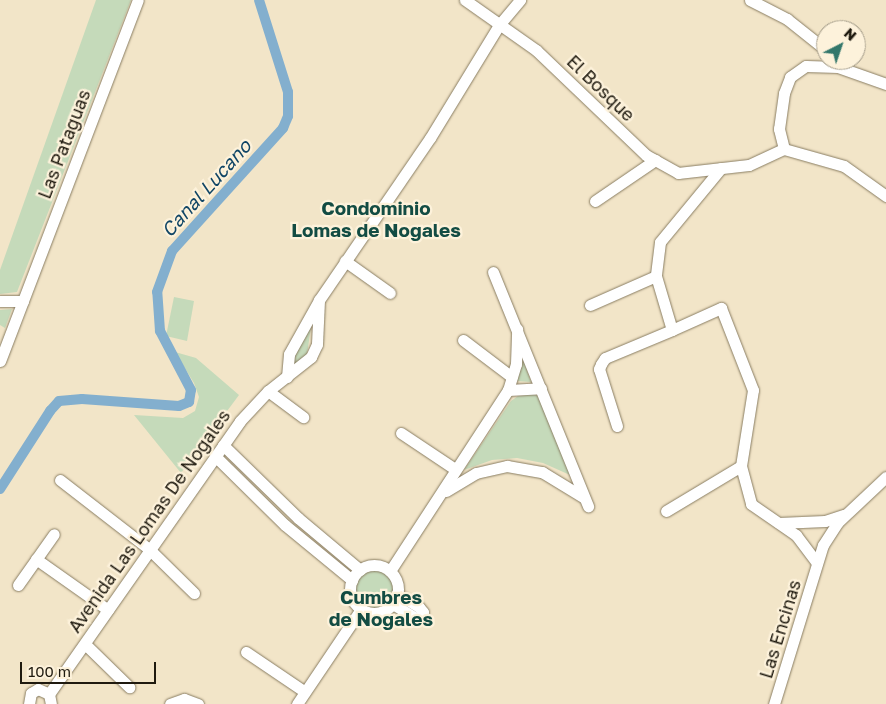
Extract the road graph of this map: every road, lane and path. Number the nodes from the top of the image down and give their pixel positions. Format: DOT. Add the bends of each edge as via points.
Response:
graph roads {
  1 [pos="138,0"];
  2 [pos="465,0"];
  3 [pos="520,0"];
  4 [pos="750,0"];
  5 [pos="499,25"];
  6 [pos="816,42"];
  7 [pos="816,65"];
  8 [pos="853,70"];
  9 [pos="886,84"];
  10 [pos="784,149"];
  11 [pos="655,160"];
  12 [pos="721,168"];
  13 [pos="886,196"];
  14 [pos="596,201"];
  15 [pos="345,261"];
  16 [pos="493,272"];
  17 [pos="656,276"];
  18 [pos="390,293"];
  19 [pos="318,300"];
  20 [pos="0,301"];
  21 [pos="23,301"];
  22 [pos="590,305"];
  23 [pos="517,329"];
  24 [pos="672,330"];
  25 [pos="463,340"];
  26 [pos="0,361"];
  27 [pos="287,377"];
  28 [pos="512,377"];
  29 [pos="541,388"];
  30 [pos="508,390"];
  31 [pos="268,391"];
  32 [pos="303,417"];
  33 [pos="617,426"];
  34 [pos="401,433"];
  35 [pos="222,445"];
  36 [pos="215,456"];
  37 [pos="741,466"];
  38 [pos="455,469"];
  39 [pos="886,476"];
  40 [pos="60,480"];
  41 [pos="270,491"];
  42 [pos="438,500"];
  43 [pos="261,501"];
  44 [pos="666,512"];
  45 [pos="846,514"];
  46 [pos="779,523"];
  47 [pos="312,530"];
  48 [pos="54,534"];
  49 [pos="303,540"];
  50 [pos="149,549"];
  51 [pos="36,559"];
  52 [pos="817,563"];
  53 [pos="360,570"];
  54 [pos="390,571"];
  55 [pos="352,580"];
  56 [pos="18,586"];
  57 [pos="194,593"];
  58 [pos="361,609"];
  59 [pos="108,610"];
  60 [pos="85,644"];
  61 [pos="246,652"];
  62 [pos="129,687"];
  63 [pos="305,692"];
  64 [pos="50,699"];
  65 [pos="29,704"];
  66 [pos="170,704"];
  67 [pos="198,704"];
  68 [pos="297,704"];
  69 [pos="774,704"];
  1 -- 21 [label="street, Las Pataguas"];
  2 -- 5 [label="street, El Bosque"];
  3 -- 5 [label="street"];
  4 -- 6 [label="street" via="787,19"];
  5 -- 11 [label="street, El Bosque" via="536,50"];
  5 -- 15 [label="street" via="430,138"];
  7 -- 10 [label="street" via="806,66 790,78 779,128"];
  8 -- 9 [label="street"];
  10 -- 12 [label="street, El Bosque" via="749,165"];
  10 -- 13 [label="street" via="844,166"];
  11 -- 12 [label="street, El Bosque" via="678,173"];
  11 -- 14 [label="street"];
  12 -- 17 [label="street" via="660,242"];
  15 -- 18 [label="street"];
  15 -- 19 [label="street"];
  16 -- 23 [label="street"];
  17 -- 22 [label="street"];
  17 -- 24 [label="street"];
  19 -- 27 [label="street" via="289,354"];
  19 -- 27 [label="street, Avenida Las Lomas De Nogales" via="317,344 311,357"];
  20 -- 21 [label="street"];
  21 -- 26 [label="street, Las Pataguas"];
  23 -- 28 [label="street"];
  23 -- 29 [label="street"];
  24 -- 33 [label="street" via="605,358 601,364 599,369"];
  24 -- 37 [label="street, Las Encinas" via="721,308 753,390"];
  25 -- 28 [label="street"];
  27 -- 31 [label="street, Avenida Las Lomas De Nogales"];
  28 -- 30 [label="street"];
  29 -- 30 [label="street"];
  29 -- 42 [label="street" via="586,502 542,472 507,466 470,476"];
  30 -- 38 [label="street"];
  31 -- 32 [label="street"];
  31 -- 35 [label="street, Avenida Las Lomas De Nogales" via="245,414"];
  34 -- 38 [label="street"];
  35 -- 36 [label="street, Avenida Las Lomas De Nogales"];
  35 -- 41 [label="street"];
  36 -- 43 [label="street"];
  36 -- 50 [label="street, Avenida Las Lomas De Nogales"];
  37 -- 44 [label="street"];
  37 -- 46 [label="street, Las Encinas" via="751,504"];
  38 -- 42 [label="street"];
  39 -- 45 [label="street, Las Encinas"];
  40 -- 50 [label="street"];
  41 -- 43 [label="street"];
  41 -- 47 [label="street"];
  42 -- 54 [label="street"];
  43 -- 49 [label="street"];
  45 -- 46 [label="street, Las Encinas" via="825,521"];
  45 -- 52 [label="street, Las Encinas" via="823,545"];
  46 -- 52 [label="street, Las Encinas" via="796,535"];
  47 -- 49 [label="street"];
  47 -- 53 [label="street"];
  48 -- 51 [label="street"];
  49 -- 55 [label="street"];
  50 -- 57 [label="street"];
  50 -- 59 [label="street, Avenida Las Lomas De Nogales"];
  51 -- 56 [label="street"];
  51 -- 59 [label="street"];
  52 -- 69 [label="street, Las Encinas"];
  53 -- 54 [label="street" via="373,565"];
  53 -- 55 [label="street"];
  54 -- 58 [label="street" via="397,582 395,599 378,612"];
  55 -- 58 [label="street" via="351,594"];
  58 -- 63 [label="street"];
  59 -- 60 [label="street, Avenida Las Lomas De Nogales"];
  60 -- 62 [label="street"];
  60 -- 64 [label="street, Avenida Las Lomas De Nogales"];
  61 -- 63 [label="street"];
  63 -- 68 [label="street"];
  64 -- 65 [label="street" via="42,690 34,691 29,697"];
  66 -- 67 [label="street" via="184,699"];
}
